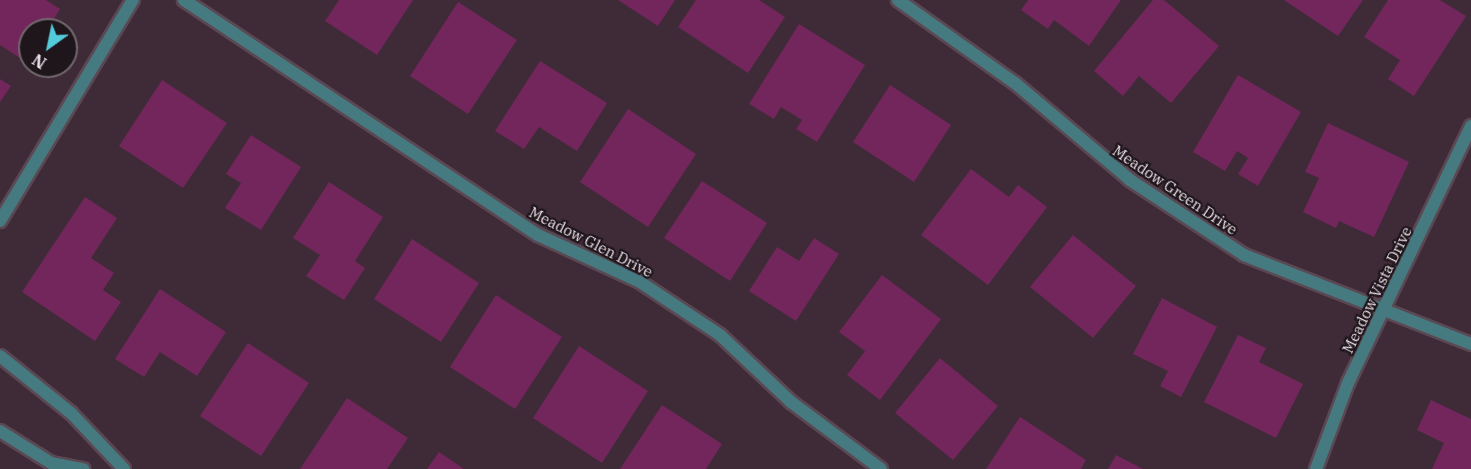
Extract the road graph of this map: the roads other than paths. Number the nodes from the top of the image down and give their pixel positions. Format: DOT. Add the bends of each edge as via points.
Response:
graph roads {
  1 [pos="133,0"];
  2 [pos="184,0"];
  3 [pos="898,0"];
  4 [pos="1471,126"];
  5 [pos="0,221"];
  6 [pos="1385,311"];
  7 [pos="1471,344"];
  8 [pos="0,356"];
  9 [pos="0,431"];
  10 [pos="83,469"];
  11 [pos="124,469"];
  12 [pos="881,469"];
  13 [pos="1316,469"];
  1 -- 5 [label="street"];
  2 -- 12 [label="street, Meadow Glen Drive" via="538,235 640,282 700,322 791,402"];
  3 -- 6 [label="street, Meadow Green Drive" via="1015,83 1130,180 1244,255"];
  4 -- 6 [label="street, Meadow Vista Drive"];
  6 -- 7 [label="street, Meadow Green Drive"];
  6 -- 13 [label="street, Meadow Vista Drive" via="1348,383"];
  8 -- 11 [label="street" via="71,412"];
  9 -- 10 [label="street" via="51,463"];
}
